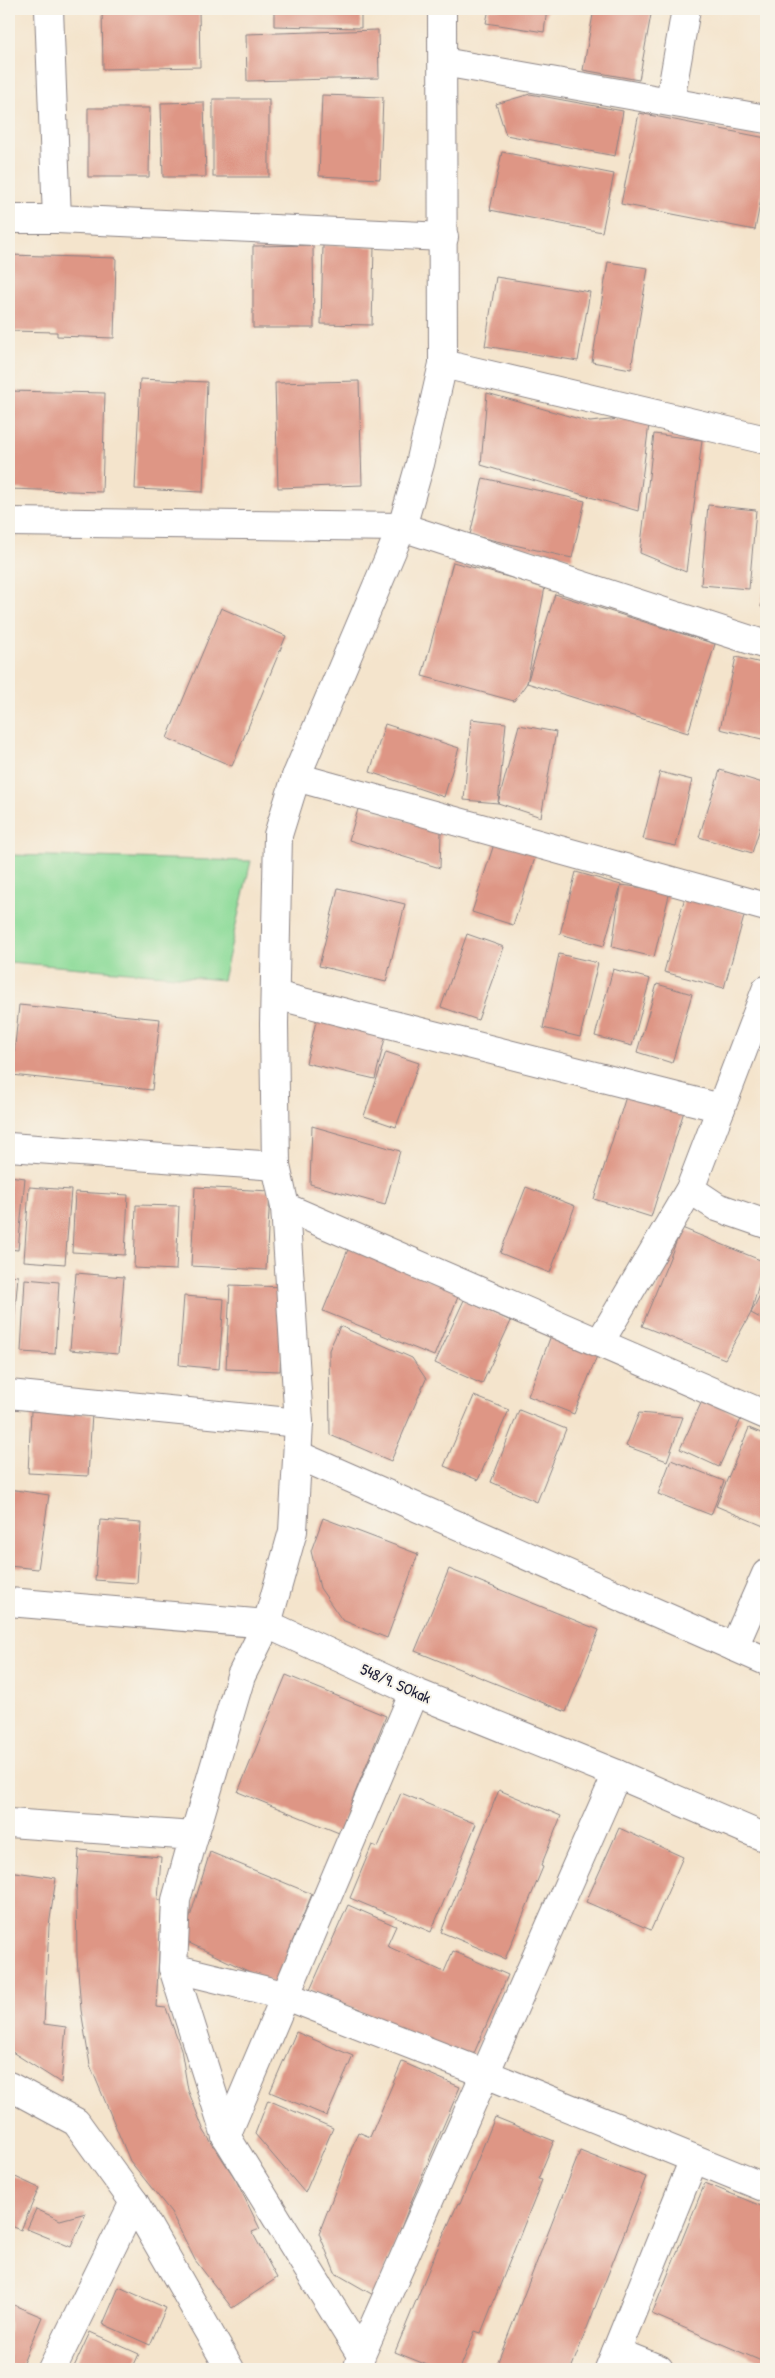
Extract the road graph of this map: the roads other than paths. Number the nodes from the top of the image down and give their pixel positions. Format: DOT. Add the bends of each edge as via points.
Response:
graph roads {
  1 [pos="49,9"];
  2 [pos="442,9"];
  3 [pos="686,9"];
  4 [pos="442,62"];
  5 [pos="670,101"];
  6 [pos="766,119"];
  7 [pos="9,218"];
  8 [pos="57,219"];
  9 [pos="444,237"];
  10 [pos="443,364"];
  11 [pos="766,440"];
  12 [pos="9,522"];
  13 [pos="402,527"];
  14 [pos="766,645"];
  15 [pos="296,777"];
  16 [pos="766,907"];
  17 [pos="766,990"];
  18 [pos="275,994"];
  19 [pos="721,1108"];
  20 [pos="9,1147"];
  21 [pos="276,1166"];
  22 [pos="690,1189"];
  23 [pos="285,1206"];
  24 [pos="766,1224"];
  25 [pos="600,1342"];
  26 [pos="9,1394"];
  27 [pos="766,1415"];
  28 [pos="299,1424"];
  29 [pos="298,1455"];
  30 [pos="766,1574"];
  31 [pos="9,1602"];
  32 [pos="268,1624"];
  33 [pos="734,1647"];
  34 [pos="766,1661"];
  35 [pos="414,1692"];
  36 [pos="617,1774"];
  37 [pos="9,1823"];
  38 [pos="194,1836"];
  39 [pos="766,1838"];
  40 [pos="173,1968"];
  41 [pos="284,1995"];
  42 [pos="486,2074"];
  43 [pos="9,2086"];
  44 [pos="226,2136"];
  45 [pos="694,2159"];
  46 [pos="766,2188"];
  47 [pos="134,2202"];
  48 [pos="613,2361"];
  49 [pos="359,2362"];
  50 [pos="52,2369"];
  51 [pos="230,2369"];
  52 [pos="659,2369"];
  1 -- 8 [label="street"];
  2 -- 4 [label="street"];
  3 -- 5 [label="street"];
  4 -- 5 [label="street"];
  4 -- 9 [label="street"];
  5 -- 6 [label="street"];
  7 -- 8 [label="street"];
  8 -- 9 [label="street"];
  9 -- 10 [label="street"];
  10 -- 11 [label="street"];
  10 -- 13 [label="street"];
  12 -- 13 [label="street"];
  13 -- 14 [label="street"];
  13 -- 15 [label="street"];
  15 -- 16 [label="street"];
  15 -- 18 [label="street" via="278,835"];
  17 -- 19 [label="street"];
  18 -- 19 [label="street"];
  18 -- 21 [label="street"];
  19 -- 22 [label="street"];
  20 -- 21 [label="street"];
  21 -- 23 [label="street"];
  22 -- 24 [label="street" via="717,1207"];
  22 -- 25 [label="street"];
  23 -- 25 [label="street"];
  23 -- 28 [label="street"];
  25 -- 27 [label="street"];
  26 -- 28 [label="street"];
  28 -- 29 [label="street"];
  29 -- 32 [label="street" via="293,1531"];
  29 -- 33 [label="street"];
  30 -- 33 [label="street"];
  31 -- 32 [label="street, 548/9. SOkak"];
  32 -- 35 [label="street, 548/9. SOkak"];
  32 -- 38 [label="street" via="241,1676"];
  33 -- 34 [label="street"];
  35 -- 36 [label="street, 548/9. SOkak"];
  35 -- 41 [label="street"];
  36 -- 39 [label="street, 548/9. SOkak"];
  36 -- 42 [label="street"];
  37 -- 38 [label="street"];
  38 -- 40 [label="street" via="176,1900"];
  40 -- 41 [label="street"];
  40 -- 44 [label="street"];
  41 -- 42 [label="street"];
  41 -- 44 [label="street"];
  42 -- 45 [label="street"];
  42 -- 49 [label="street"];
  43 -- 47 [label="street" via="76,2122"];
  44 -- 49 [label="street"];
  45 -- 46 [label="street"];
  45 -- 48 [label="street"];
  47 -- 50 [label="street"];
  47 -- 51 [label="street"];
  48 -- 52 [label="street"];
}
